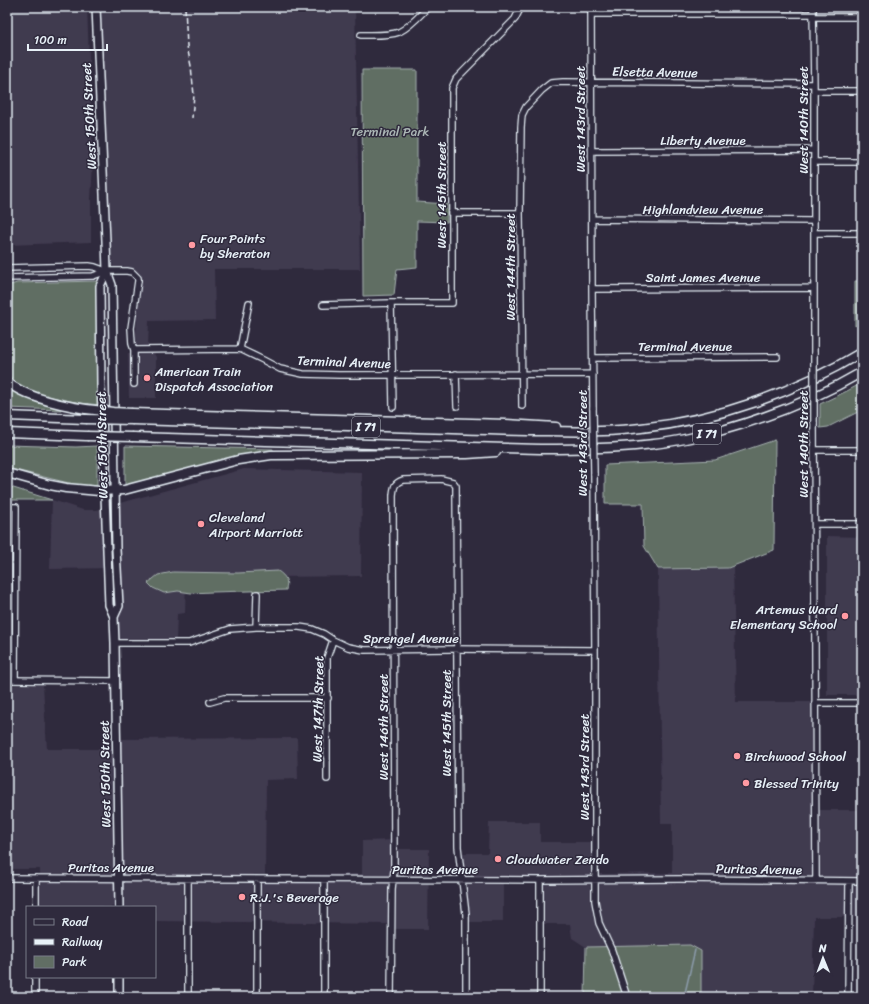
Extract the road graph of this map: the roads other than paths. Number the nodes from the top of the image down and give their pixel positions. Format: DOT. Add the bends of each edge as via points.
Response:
graph roads {
  1 [pos="96,7"];
  2 [pos="428,7"];
  3 [pos="519,7"];
  4 [pos="591,7"];
  5 [pos="813,7"];
  6 [pos="591,14"];
  7 [pos="813,15"];
  8 [pos="862,17"];
  9 [pos="361,34"];
  10 [pos="591,82"];
  11 [pos="814,84"];
  12 [pos="814,91"];
  13 [pos="862,91"];
  14 [pos="521,127"];
  15 [pos="814,150"];
  16 [pos="592,151"];
  17 [pos="814,162"];
  18 [pos="862,162"];
  19 [pos="451,213"];
  20 [pos="520,213"];
  21 [pos="592,219"];
  22 [pos="814,221"];
  23 [pos="814,233"];
  24 [pos="862,233"];
  25 [pos="7,268"];
  26 [pos="106,271"];
  27 [pos="7,278"];
  28 [pos="814,288"];
  29 [pos="592,289"];
  30 [pos="249,303"];
  31 [pos="391,303"];
  32 [pos="323,305"];
  33 [pos="240,349"];
  34 [pos="134,350"];
  35 [pos="862,352"];
  36 [pos="777,357"];
  37 [pos="593,358"];
  38 [pos="862,372"];
  39 [pos="456,374"];
  40 [pos="522,374"];
  41 [pos="593,374"];
  42 [pos="392,375"];
  43 [pos="7,382"];
  44 [pos="134,384"];
  45 [pos="457,406"];
  46 [pos="522,406"];
  47 [pos="393,407"];
  48 [pos="7,416"];
  49 [pos="132,417"];
  50 [pos="7,433"];
  51 [pos="540,449"];
  52 [pos="815,450"];
  53 [pos="862,450"];
  54 [pos="7,473"];
  55 [pos="421,479"];
  56 [pos="115,490"];
  57 [pos="105,491"];
  58 [pos="7,507"];
  59 [pos="815,524"];
  60 [pos="862,524"];
  61 [pos="257,594"];
  62 [pos="114,618"];
  63 [pos="256,627"];
  64 [pos="333,640"];
  65 [pos="115,643"];
  66 [pos="393,649"];
  67 [pos="457,649"];
  68 [pos="595,650"];
  69 [pos="7,680"];
  70 [pos="15,680"];
  71 [pos="115,682"];
  72 [pos="328,698"];
  73 [pos="210,702"];
  74 [pos="815,703"];
  75 [pos="862,703"];
  76 [pos="327,779"];
  77 [pos="7,878"];
  78 [pos="36,878"];
  79 [pos="120,878"];
  80 [pos="188,879"];
  81 [pos="393,879"];
  82 [pos="595,879"];
  83 [pos="257,880"];
  84 [pos="324,880"];
  85 [pos="463,880"];
  86 [pos="540,880"];
  87 [pos="816,881"];
  88 [pos="849,881"];
  89 [pos="862,881"];
  90 [pos="36,906"];
  91 [pos="119,906"];
  92 [pos="35,978"];
  93 [pos="119,978"];
  94 [pos="35,997"];
  95 [pos="119,997"];
  96 [pos="188,997"];
  97 [pos="257,997"];
  98 [pos="324,997"];
  99 [pos="391,997"];
  100 [pos="466,997"];
  101 [pos="540,997"];
  102 [pos="627,997"];
  103 [pos="848,997"];
  1 -- 26 [label="main road, West 150th Street"];
  2 -- 9 [label="street" via="411,24 398,32"];
  3 -- 19 [label="street, West 145th Street" via="514,19 456,79 452,88"];
  4 -- 6 [label="street, West 143rd Street"];
  5 -- 7 [label="street, West 140th Street"];
  6 -- 7 [label="street"];
  6 -- 10 [label="street, West 143rd Street"];
  7 -- 8 [label="street"];
  7 -- 11 [label="street, West 140th Street"];
  10 -- 11 [label="street, Elsetta Avenue"];
  10 -- 14 [label="street, Elsetta Avenue" via="551,83 526,107"];
  10 -- 16 [label="street, West 143rd Street"];
  11 -- 12 [label="street, West 140th Street"];
  12 -- 13 [label="street"];
  12 -- 15 [label="street, West 140th Street"];
  14 -- 20 [label="street, West 144th Street"];
  15 -- 16 [label="street, Liberty Avenue"];
  15 -- 17 [label="street, West 140th Street"];
  16 -- 21 [label="street, West 143rd Street"];
  17 -- 18 [label="street"];
  17 -- 22 [label="street, West 140th Street"];
  19 -- 20 [label="street"];
  19 -- 31 [label="street, West 145th Street" via="452,303"];
  20 -- 40 [label="street, West 144th Street"];
  21 -- 22 [label="street, Highlandview Avenue"];
  21 -- 29 [label="street, West 143rd Street"];
  22 -- 23 [label="street, West 140th Street"];
  23 -- 24 [label="street"];
  23 -- 28 [label="street, West 140th Street"];
  25 -- 26 [label="street" via="89,266"];
  26 -- 27 [label="street" via="93,276"];
  26 -- 34 [label="street" via="132,272 138,278 132,328"];
  26 -- 56 [label="main road, West 150th Street" via="112,285"];
  26 -- 57 [label="main road, West 150th Street" via="100,286"];
  28 -- 29 [label="street, Saint James Avenue"];
  28 -- 52 [label="street, West 140th Street, bridge"];
  29 -- 37 [label="street, West 143rd Street"];
  30 -- 33 [label="street"];
  31 -- 32 [label="street"];
  31 -- 42 [label="street"];
  33 -- 34 [label="street, Terminal Avenue"];
  33 -- 42 [label="street, Terminal Avenue" via="280,369 303,374"];
  34 -- 44 [label="street"];
  35 -- 49 [label="highway, I 71" via="821,374 743,406 721,413 643,428 600,431 542,425"];
  36 -- 37 [label="street, Terminal Avenue"];
  37 -- 41 [label="street, West 143rd Street"];
  38 -- 51 [label="highway, I 71" via="808,400 759,419 700,436 645,445"];
  39 -- 40 [label="street, Terminal Avenue"];
  39 -- 42 [label="street, Terminal Avenue"];
  39 -- 45 [label="street"];
  40 -- 41 [label="street, Terminal Avenue"];
  40 -- 46 [label="street, West 144th Street"];
  41 -- 68 [label="street, West 143rd Street, bridge"];
  42 -- 47 [label="street"];
  43 -- 49 [label="highway, bridge" via="21,391 57,403"];
  48 -- 49 [label="highway, bridge" via="86,419"];
  50 -- 51 [label="highway, I 71, bridge"];
  51 -- 56 [label="highway" via="467,454 271,454 238,460 124,490"];
  52 -- 53 [label="street"];
  52 -- 59 [label="street, West 140th Street"];
  54 -- 57 [label="highway" via="66,488"];
  55 -- 66 [label="street, West 146th Street" via="403,480 394,486"];
  55 -- 67 [label="street, West 145th Street" via="441,479 453,482 456,486"];
  56 -- 57 [label="highway"];
  56 -- 62 [label="main road, West 150th Street" via="119,606"];
  57 -- 62 [label="main road, West 150th Street" via="110,605"];
  58 -- 70 [label="street" via="16,507"];
  59 -- 60 [label="street"];
  59 -- 74 [label="street, West 140th Street"];
  61 -- 63 [label="street"];
  62 -- 65 [label="main road, West 150th Street"];
  63 -- 64 [label="street, Sprengel Avenue" via="312,629"];
  63 -- 65 [label="street, Sprengel Avenue" via="230,629 189,643"];
  64 -- 66 [label="street, Sprengel Avenue" via="348,647 364,650"];
  64 -- 72 [label="street, West 147th Street" via="327,658"];
  65 -- 71 [label="main road, West 150th Street"];
  66 -- 67 [label="street, Sprengel Avenue"];
  66 -- 81 [label="street, West 146th Street"];
  67 -- 68 [label="street, Sprengel Avenue"];
  67 -- 85 [label="street, West 145th Street" via="458,847"];
  68 -- 82 [label="street, West 143rd Street"];
  69 -- 70 [label="street"];
  70 -- 71 [label="street"];
  71 -- 79 [label="main road, West 150th Street"];
  72 -- 73 [label="street" via="224,698"];
  72 -- 76 [label="street, West 147th Street"];
  74 -- 75 [label="street"];
  74 -- 87 [label="street, West 140th Street"];
  77 -- 78 [label="street, Puritas Avenue"];
  78 -- 79 [label="street, Puritas Avenue"];
  78 -- 90 [label="street"];
  79 -- 80 [label="street, Puritas Avenue"];
  79 -- 91 [label="main road, West 150th Street"];
  80 -- 83 [label="street, Puritas Avenue"];
  80 -- 96 [label="street"];
  81 -- 84 [label="street, Puritas Avenue"];
  81 -- 85 [label="street, Puritas Avenue"];
  81 -- 99 [label="street, West 146th Street"];
  82 -- 86 [label="street, Puritas Avenue"];
  82 -- 87 [label="street, Puritas Avenue"];
  82 -- 102 [label="street, West 143rd Street" via="596,914 612,951"];
  83 -- 84 [label="street, Puritas Avenue"];
  83 -- 97 [label="street"];
  84 -- 98 [label="street"];
  85 -- 86 [label="street, Puritas Avenue"];
  85 -- 100 [label="street, West 145th Street" via="466,914"];
  86 -- 101 [label="street"];
  87 -- 88 [label="street, Puritas Avenue"];
  88 -- 89 [label="street, Puritas Avenue"];
  88 -- 103 [label="street"];
  92 -- 94 [label="street"];
  93 -- 95 [label="main road"];
}
